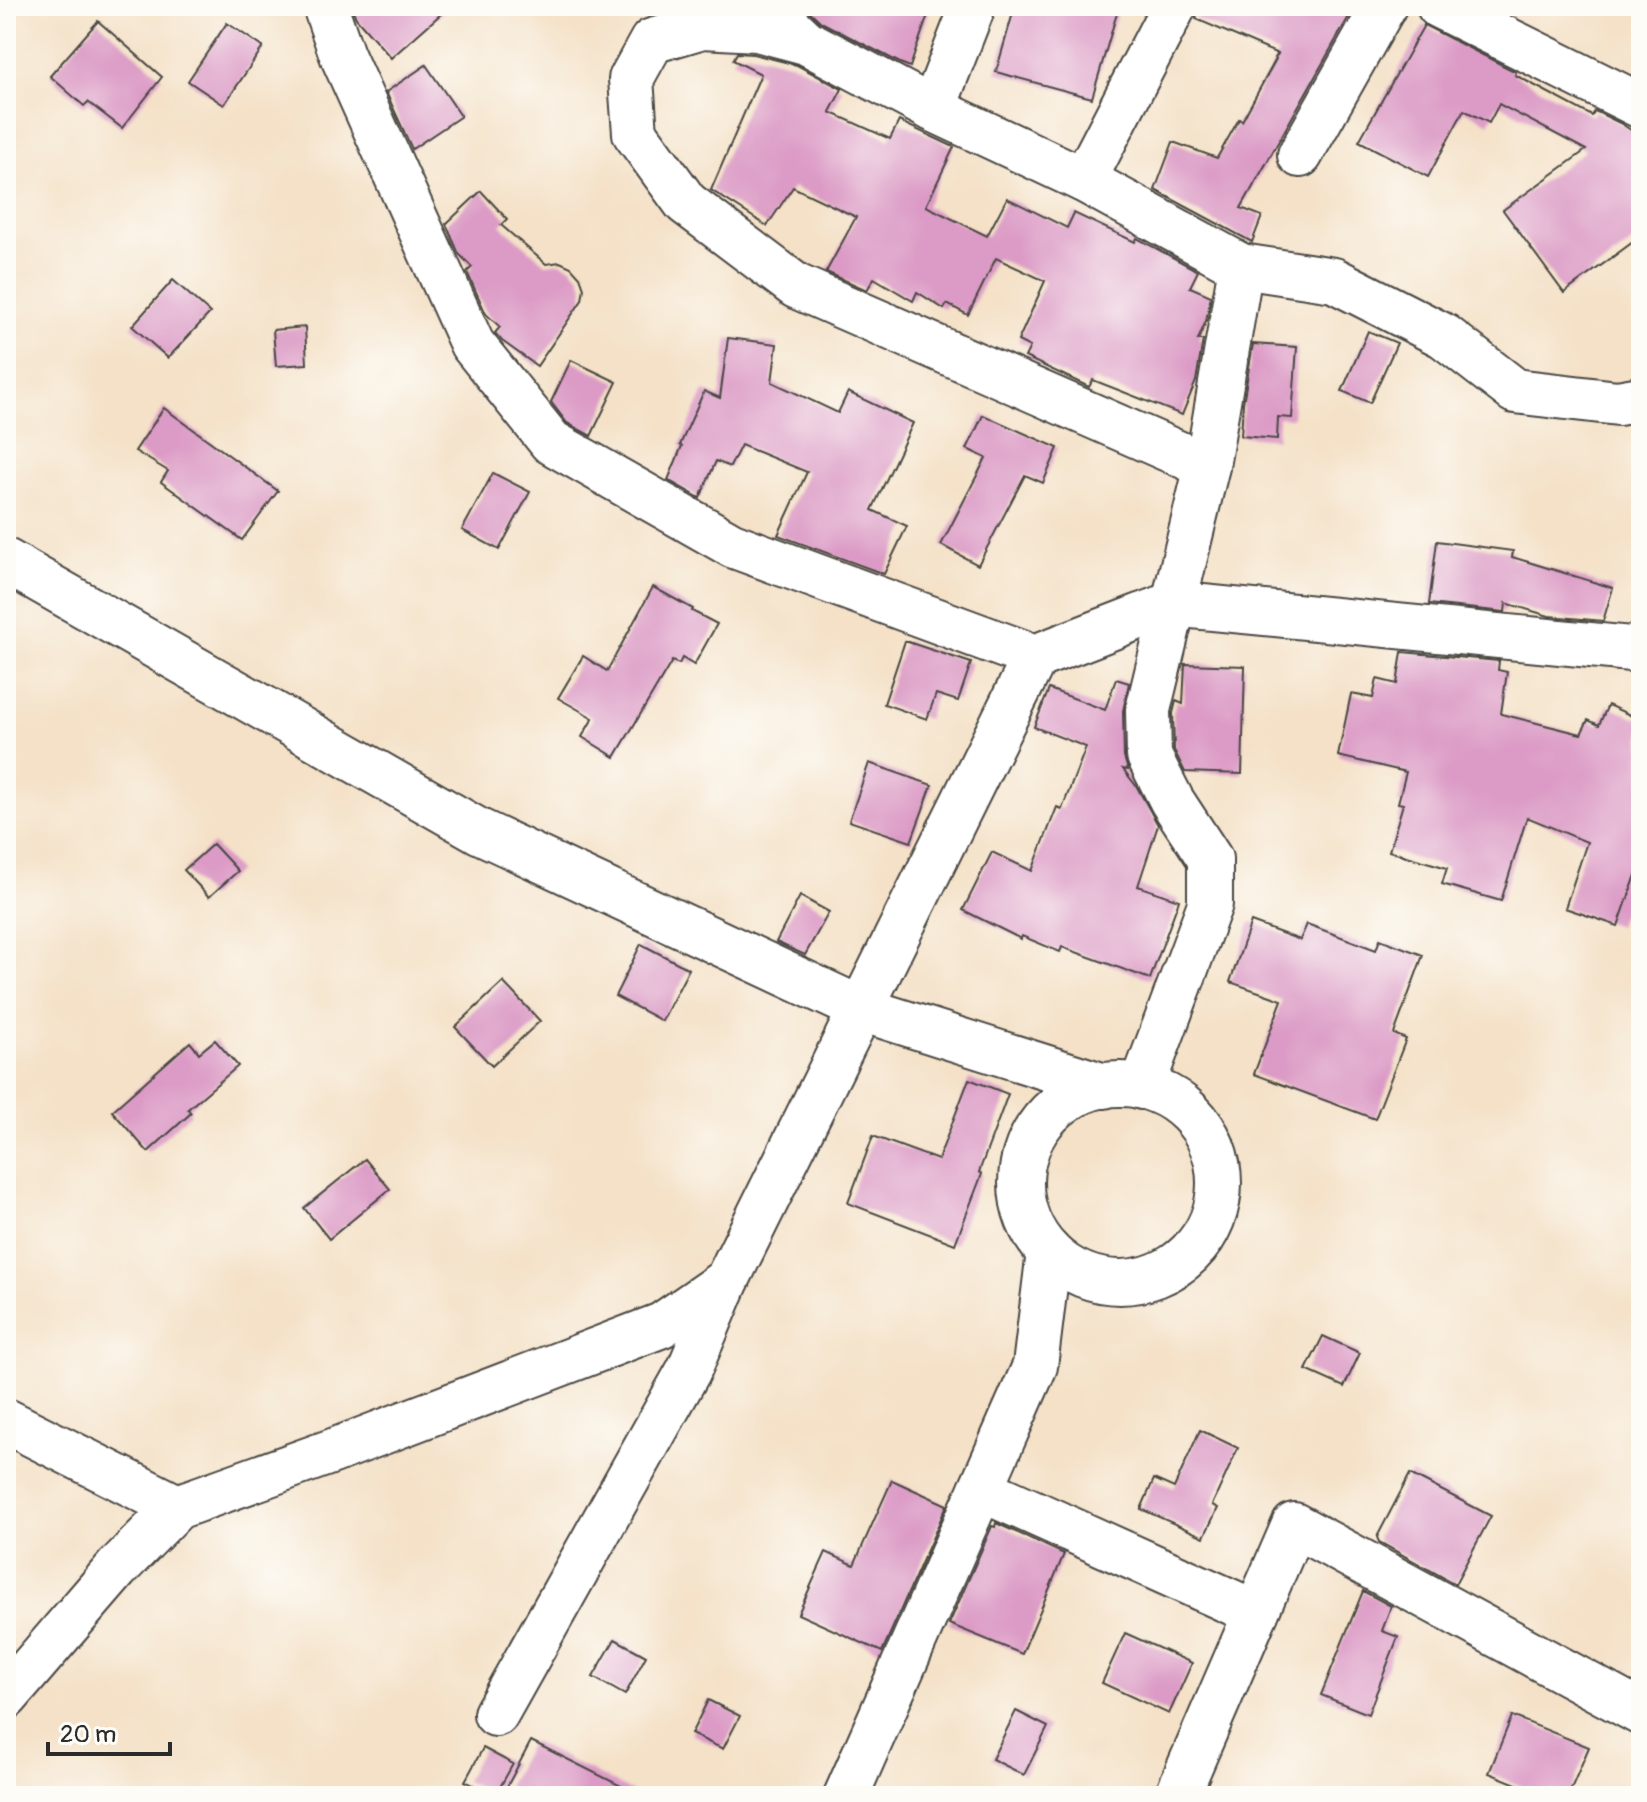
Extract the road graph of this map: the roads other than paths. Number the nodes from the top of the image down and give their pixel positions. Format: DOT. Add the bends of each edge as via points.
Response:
graph roads {
  1 [pos="325,6"];
  2 [pos="768,6"];
  3 [pos="973,6"];
  4 [pos="1174,6"];
  5 [pos="1384,6"];
  6 [pos="1439,6"];
  7 [pos="806,42"];
  8 [pos="1641,106"];
  9 [pos="933,109"];
  10 [pos="1300,155"];
  11 [pos="1084,180"];
  12 [pos="1241,266"];
  13 [pos="1641,399"];
  14 [pos="1207,466"];
  15 [pos="6,561"];
  16 [pos="1172,604"];
  17 [pos="1641,650"];
  18 [pos="1035,657"];
  19 [pos="861,1009"];
  20 [pos="1168,1014"];
  21 [pos="1123,1086"];
  22 [pos="1201,1125"];
  23 [pos="1049,1252"];
  24 [pos="727,1280"];
  25 [pos="6,1421"];
  26 [pos="981,1489"];
  27 [pos="177,1507"];
  28 [pos="1256,1613"];
  29 [pos="6,1697"];
  30 [pos="1641,1713"];
  31 [pos="496,1714"];
  32 [pos="846,1796"];
  33 [pos="1177,1796"];
  1 -- 18 [label="street" via="472,344 551,442 732,545"];
  2 -- 7 [label="street"];
  3 -- 9 [label="street"];
  4 -- 11 [label="street"];
  5 -- 10 [label="street"];
  6 -- 8 [label="street"];
  7 -- 9 [label="street"];
  7 -- 14 [label="street" via="757,29 703,26 652,41 631,79 635,133 686,203 796,286"];
  9 -- 11 [label="street"];
  11 -- 12 [label="street"];
  12 -- 13 [label="street" via="1334,280 1444,336 1515,391 1618,403"];
  12 -- 14 [label="street"];
  14 -- 16 [label="street"];
  15 -- 19 [label="street" via="479,831"];
  16 -- 17 [label="street"];
  16 -- 18 [label="street"];
  16 -- 20 [label="street" via="1148,710 1149,756 1210,859 1210,904"];
  18 -- 19 [label="street"];
  19 -- 21 [label="street"];
  19 -- 24 [label="street"];
  20 -- 21 [label="street"];
  20 -- 22 [label="street" via="1169,1065"];
  21 -- 22 [label="street" via="1165,1095"];
  21 -- 23 [label="street" via="1072,1096 1053,1110 1026,1150 1022,1197 1028,1220"];
  22 -- 23 [label="street" via="1213,1146 1219,1193 1215,1217 1188,1257 1146,1279 1122,1283 1076,1272"];
  23 -- 26 [label="street" via="1035,1366"];
  24 -- 27 [label="street" via="662,1325"];
  24 -- 31 [label="street" via="689,1370"];
  25 -- 27 [label="street"];
  26 -- 28 [label="street"];
  26 -- 32 [label="street"];
  27 -- 29 [label="street"];
  28 -- 30 [label="street" via="1294,1525"];
  28 -- 33 [label="street"];
}
